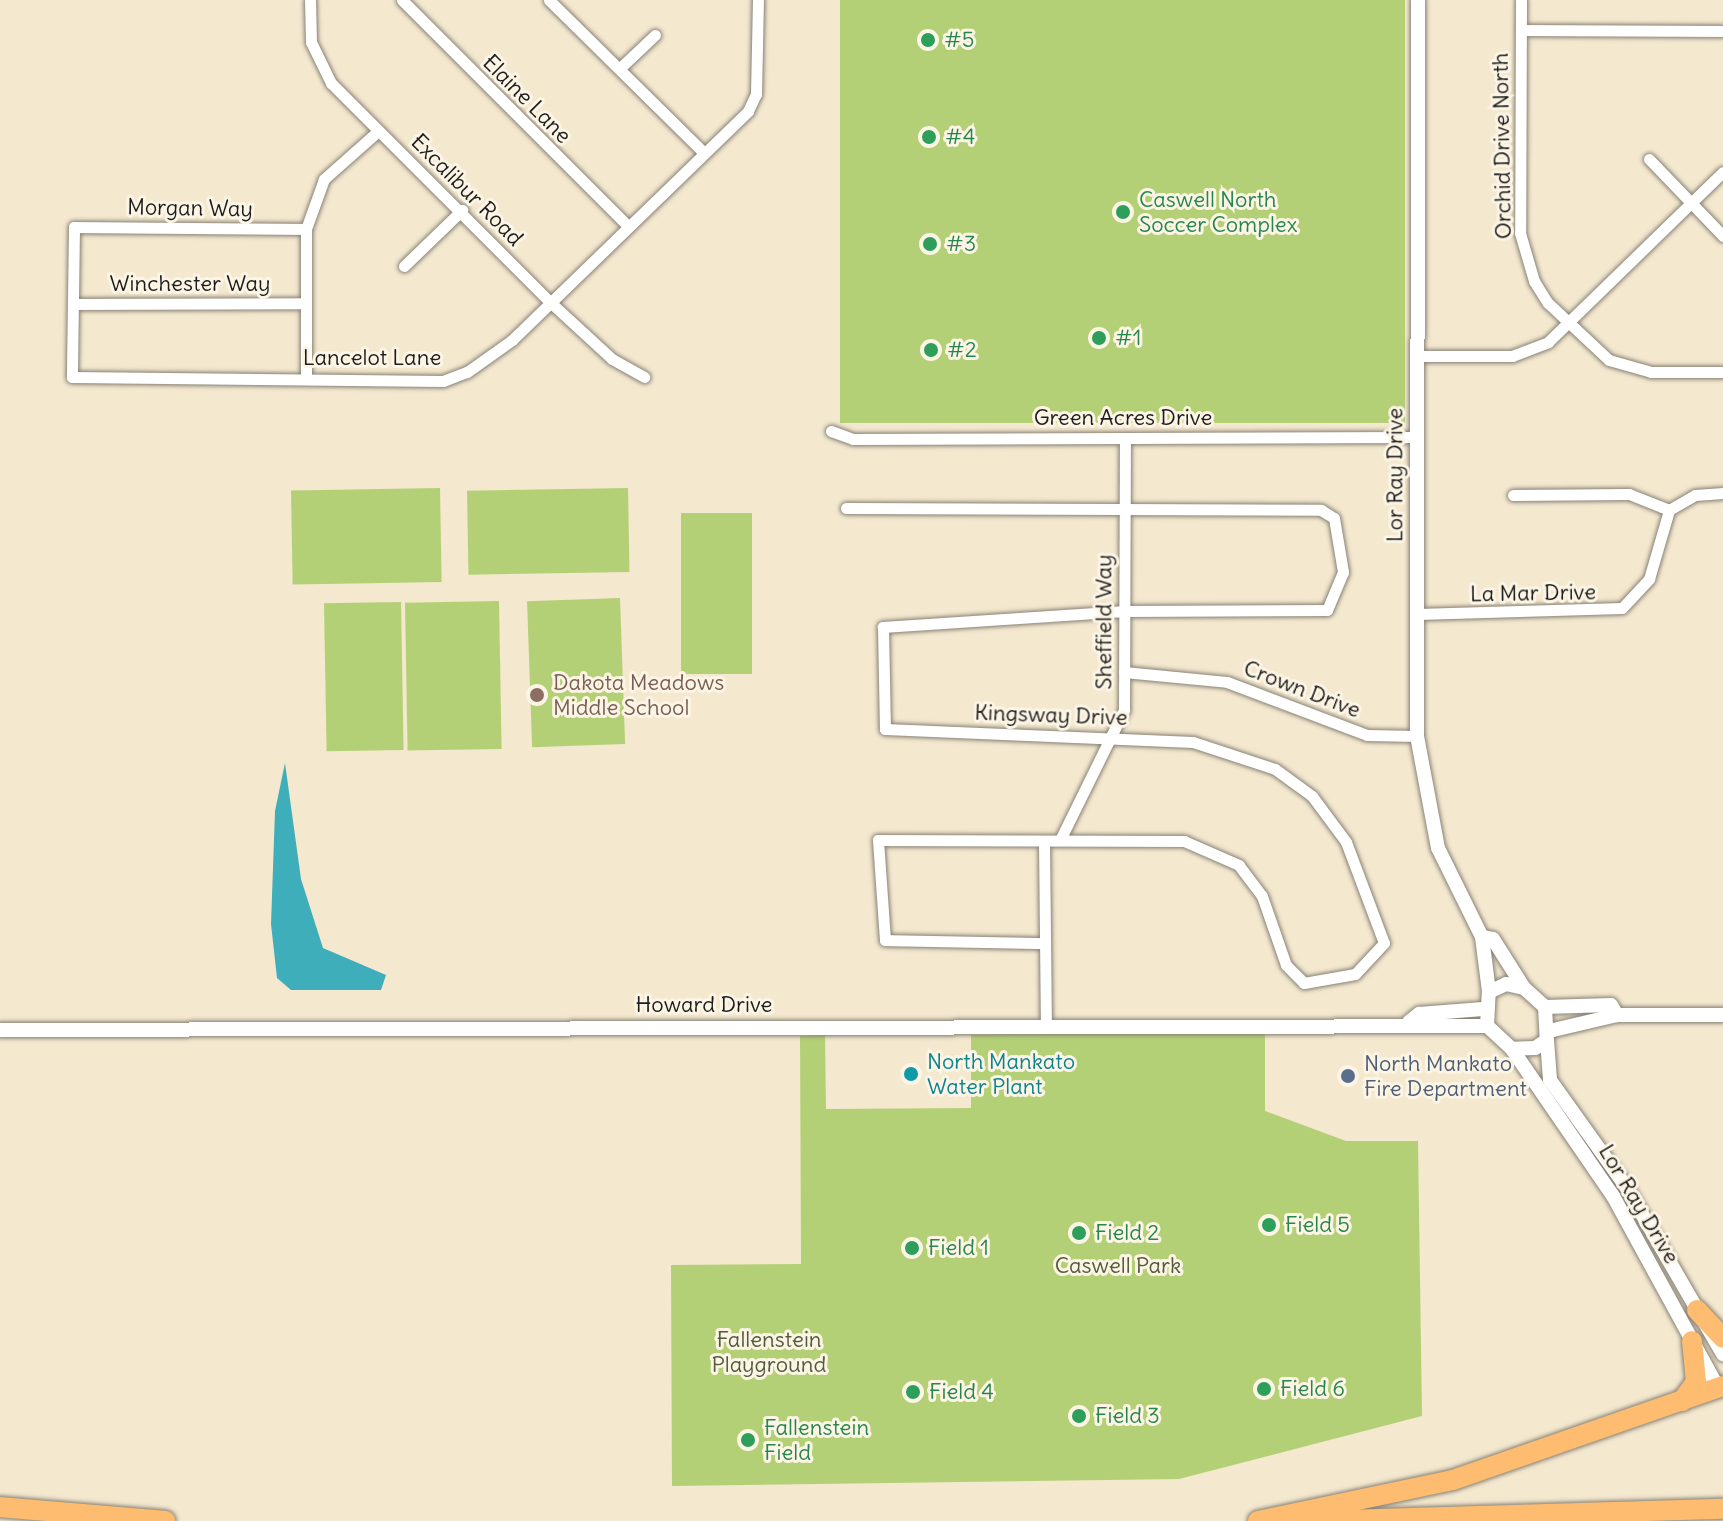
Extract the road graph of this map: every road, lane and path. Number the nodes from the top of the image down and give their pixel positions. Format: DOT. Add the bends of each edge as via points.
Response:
graph roads {
  1 [pos="310,0"];
  2 [pos="402,0"];
  3 [pos="549,0"];
  4 [pos="758,0"];
  5 [pos="1418,0"];
  6 [pos="1521,0"];
  7 [pos="1521,30"];
  8 [pos="1723,31"];
  9 [pos="655,35"];
  10 [pos="620,68"];
  11 [pos="378,131"];
  12 [pos="701,150"];
  13 [pos="1649,159"];
  14 [pos="1723,172"];
  15 [pos="1690,203"];
  16 [pos="462,210"];
  17 [pos="627,225"];
  18 [pos="74,227"];
  19 [pos="306,229"];
  20 [pos="1723,236"];
  21 [pos="404,266"];
  22 [pos="549,301"];
  23 [pos="306,303"];
  24 [pos="74,304"];
  25 [pos="1569,325"];
  26 [pos="1419,356"];
  27 [pos="1723,372"];
  28 [pos="644,377"];
  29 [pos="306,379"];
  30 [pos="831,431"];
  31 [pos="1417,437"];
  32 [pos="1125,438"];
  33 [pos="1723,493"];
  34 [pos="1513,495"];
  35 [pos="846,508"];
  36 [pos="1123,509"];
  37 [pos="1669,510"];
  38 [pos="1125,611"];
  39 [pos="1417,614"];
  40 [pos="1124,672"];
  41 [pos="1417,736"];
  42 [pos="1111,738"];
  43 [pos="1060,840"];
  44 [pos="1044,841"];
  45 [pos="1482,937"];
  46 [pos="1044,943"];
  47 [pos="1524,988"];
  48 [pos="1489,992"];
  49 [pos="1545,1007"];
  50 [pos="1483,1009"];
  51 [pos="1617,1015"];
  52 [pos="1723,1015"];
  53 [pos="1409,1022"];
  54 [pos="1046,1023"];
  55 [pos="1487,1026"];
  56 [pos="0,1030"];
  57 [pos="1548,1036"];
  58 [pos="1512,1049"];
  59 [pos="1571,1122"];
  60 [pos="1697,1310"];
  61 [pos="1723,1338"];
  62 [pos="1692,1341"];
  63 [pos="1723,1354"];
  64 [pos="1721,1387"];
  65 [pos="1682,1401"];
  66 [pos="0,1507"];
  67 [pos="1723,1509"];
  68 [pos="165,1521"];
  69 [pos="1258,1521"];
  70 [pos="1311,1521"];
  1 -- 11 [label="street, Excalibur Road" via="318,64"];
  2 -- 17 [label="street, Elaine Lane"];
  3 -- 10 [label="street"];
  4 -- 12 [label="street, Lancelot Lane" via="756,94 748,111"];
  5 -- 26 [label="street, Lor Ray Drive"];
  6 -- 7 [label="street, Orchid Drive North"];
  7 -- 8 [label="street"];
  7 -- 25 [label="street, Orchid Drive North" via="1520,233 1534,281"];
  9 -- 10 [label="street"];
  10 -- 12 [label="street"];
  11 -- 16 [label="street, Excalibur Road"];
  11 -- 19 [label="street" via="324,179"];
  12 -- 17 [label="street, Lancelot Lane"];
  13 -- 15 [label="street"];
  14 -- 15 [label="street"];
  15 -- 20 [label="street"];
  15 -- 25 [label="street"];
  16 -- 21 [label="street"];
  16 -- 22 [label="street, Excalibur Road"];
  17 -- 22 [label="street, Lancelot Lane"];
  18 -- 19 [label="street, Morgan Way"];
  18 -- 24 [label="street, Lancelot Lane"];
  19 -- 23 [label="street"];
  22 -- 28 [label="street, Excalibur Road" via="612,359"];
  22 -- 29 [label="street, Lancelot Lane" via="491,359 443,381"];
  23 -- 24 [label="street, Winchester Way"];
  23 -- 29 [label="street"];
  24 -- 29 [label="street, Lancelot Lane" via="72,377"];
  25 -- 26 [label="street" via="1532,352"];
  25 -- 27 [label="street, Orchid Drive North" via="1601,354 1631,367"];
  26 -- 31 [label="street, Lor Ray Drive"];
  30 -- 32 [label="street, Green Acres Drive" via="853,439"];
  31 -- 32 [label="street, Green Acres Drive"];
  31 -- 39 [label="street, Lor Ray Drive"];
  32 -- 36 [label="street, Sheffield Way"];
  33 -- 37 [label="street" via="1695,495"];
  34 -- 37 [label="street" via="1629,494"];
  35 -- 36 [label="street, Kingsway Drive"];
  36 -- 38 [label="street, Sheffield Way"];
  36 -- 38 [label="street, Kingsway Drive" via="1321,510 1334,518 1343,556 1327,610"];
  37 -- 39 [label="street, La Mar Drive" via="1649,579 1622,608"];
  38 -- 40 [label="street, Sheffield Way"];
  38 -- 42 [label="street, Kingsway Drive" via="883,627 885,729"];
  39 -- 41 [label="street, Lor Ray Drive"];
  40 -- 41 [label="street, Crown Drive" via="1227,682 1367,735"];
  40 -- 42 [label="street, Sheffield Way" via="1124,710"];
  41 -- 45 [label="street, Lor Ray Drive" via="1438,848"];
  42 -- 43 [label="street, Sheffield Way"];
  42 -- 43 [label="street, Kingsway Drive" via="1218,745 1260,760 1312,796 1358,866 1381,932 1380,952 1355,974 1304,983 1286,965 1262,896 1222,854 1184,841"];
  43 -- 44 [label="street, Kingsway Drive"];
  44 -- 46 [label="street"];
  44 -- 46 [label="street, Kingsway Drive" via="878,840 885,940"];
  45 -- 47 [label="street, Lor Ray Drive" via="1493,939"];
  45 -- 48 [label="street, Lor Ray Drive"];
  46 -- 54 [label="street"];
  47 -- 48 [label="street" via="1506,984"];
  47 -- 49 [label="street"];
  48 -- 50 [label="street"];
  49 -- 51 [label="street" via="1611,1005"];
  49 -- 57 [label="street"];
  50 -- 53 [label="street, Howard Drive" via="1419,1014"];
  50 -- 55 [label="street"];
  51 -- 52 [label="street"];
  51 -- 57 [label="street"];
  53 -- 54 [label="street, Howard Drive"];
  53 -- 55 [label="street, Howard Drive"];
  54 -- 56 [label="street, Howard Drive"];
  55 -- 58 [label="street"];
  57 -- 58 [label="street"];
  57 -- 59 [label="street, Lor Ray Drive" via="1550,1080"];
  58 -- 59 [label="street, Lor Ray Drive"];
  59 -- 60 [label="street, Lor Ray Drive"];
  59 -- 62 [label="street, Lor Ray Drive"];
  60 -- 61 [label="highway"];
  60 -- 63 [label="street, Lor Ray Drive"];
  62 -- 64 [label="street, Lor Ray Drive"];
  62 -- 65 [label="highway" via="1696,1382"];
  64 -- 65 [label="highway"];
  65 -- 69 [label="highway" via="1453,1480"];
  66 -- 68 [label="highway"];
  67 -- 70 [label="highway"];
}
